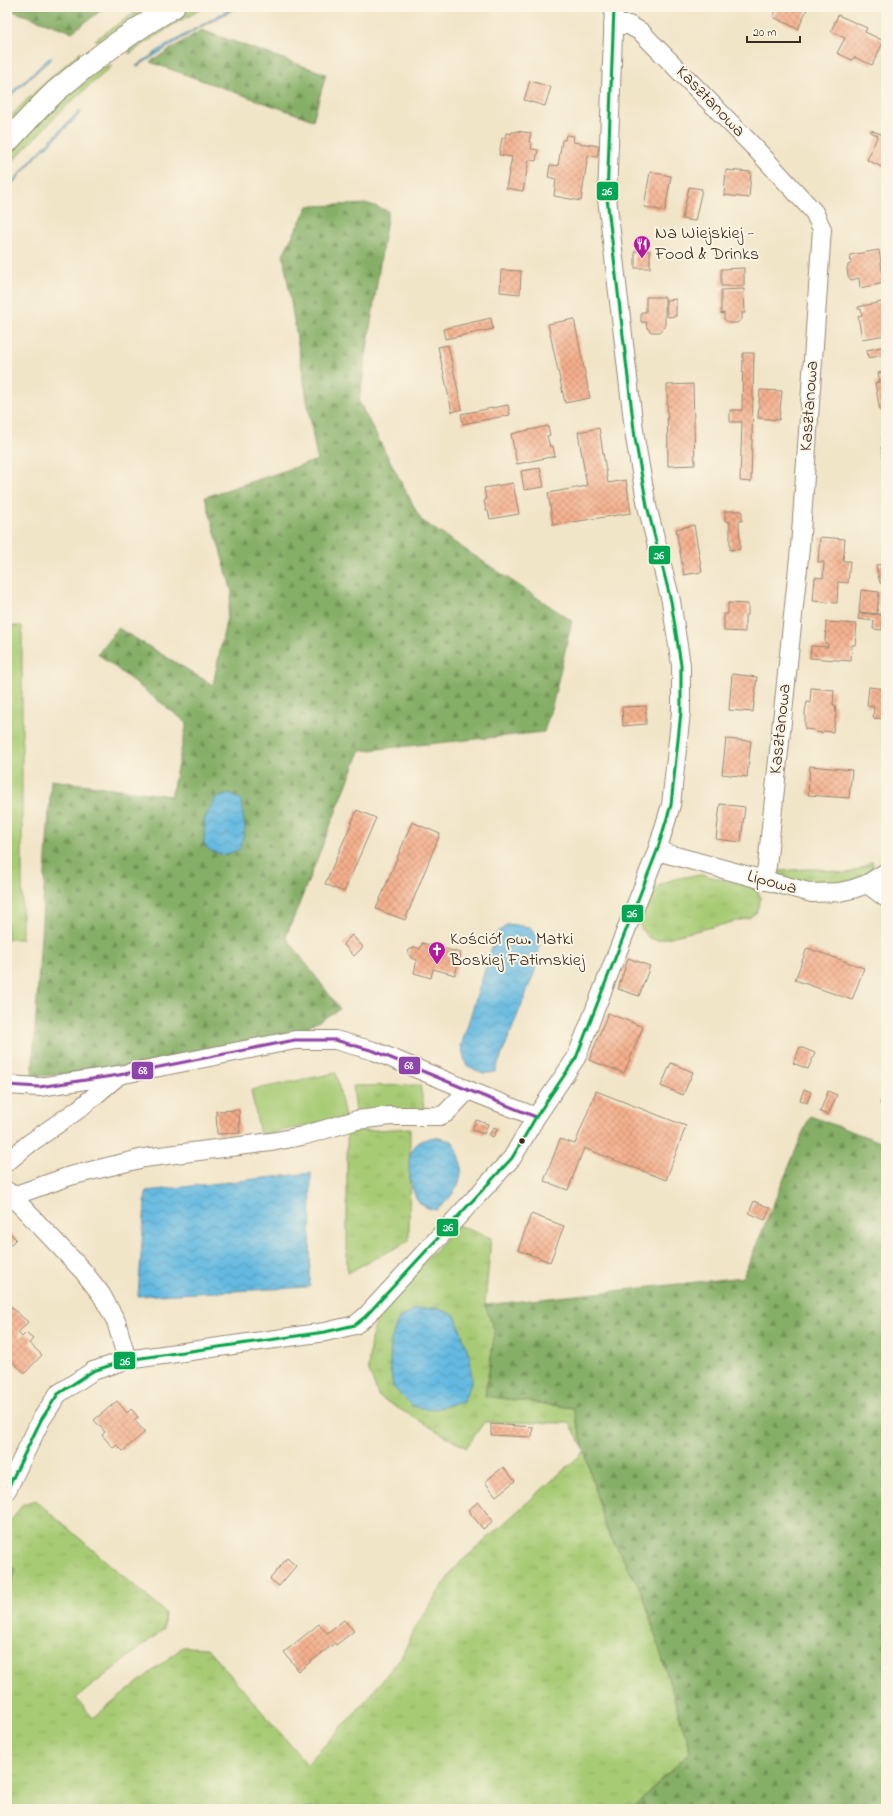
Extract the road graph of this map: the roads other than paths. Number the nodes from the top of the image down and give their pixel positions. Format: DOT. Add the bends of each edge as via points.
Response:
graph roads {
  1 [pos="173,7"];
  2 [pos="614,7"];
  3 [pos="613,25"];
  4 [pos="7,142"];
  5 [pos="657,851"];
  6 [pos="886,872"];
  7 [pos="763,881"];
  8 [pos="867,884"];
  9 [pos="886,898"];
  10 [pos="119,1075"];
  11 [pos="7,1085"];
  12 [pos="468,1090"];
  13 [pos="536,1116"];
  14 [pos="7,1162"];
  15 [pos="10,1194"];
  16 [pos="127,1360"];
  17 [pos="7,1490"];
  1 -- 4 [label="street" via="90,64 55,92"];
  2 -- 3 [label="street"];
  3 -- 5 [label="street" via="607,198 634,438 647,506 671,602 680,665 680,712 672,805"];
  3 -- 7 [label="street, Kasztanowa" via="629,25 641,32 804,201 814,212 822,229 800,548 767,866"];
  5 -- 7 [label="street, Lipowa"];
  5 -- 13 [label="street" via="576,1058"];
  6 -- 8 [label="street, Lipowa"];
  7 -- 8 [label="street, Lipowa" via="825,894"];
  8 -- 9 [label="street"];
  10 -- 11 [label="street" via="39,1087"];
  10 -- 12 [label="street" via="295,1040 335,1040 374,1051"];
  10 -- 14 [label="street" via="79,1109"];
  12 -- 13 [label="street"];
  12 -- 15 [label="street" via="440,1116 391,1116 357,1120 271,1142 144,1158"];
  13 -- 16 [label="street" via="512,1158 355,1325 325,1332"];
  15 -- 16 [label="street" via="102,1294 116,1321"];
  16 -- 17 [label="street" via="93,1371 58,1394 41,1420"];
}
